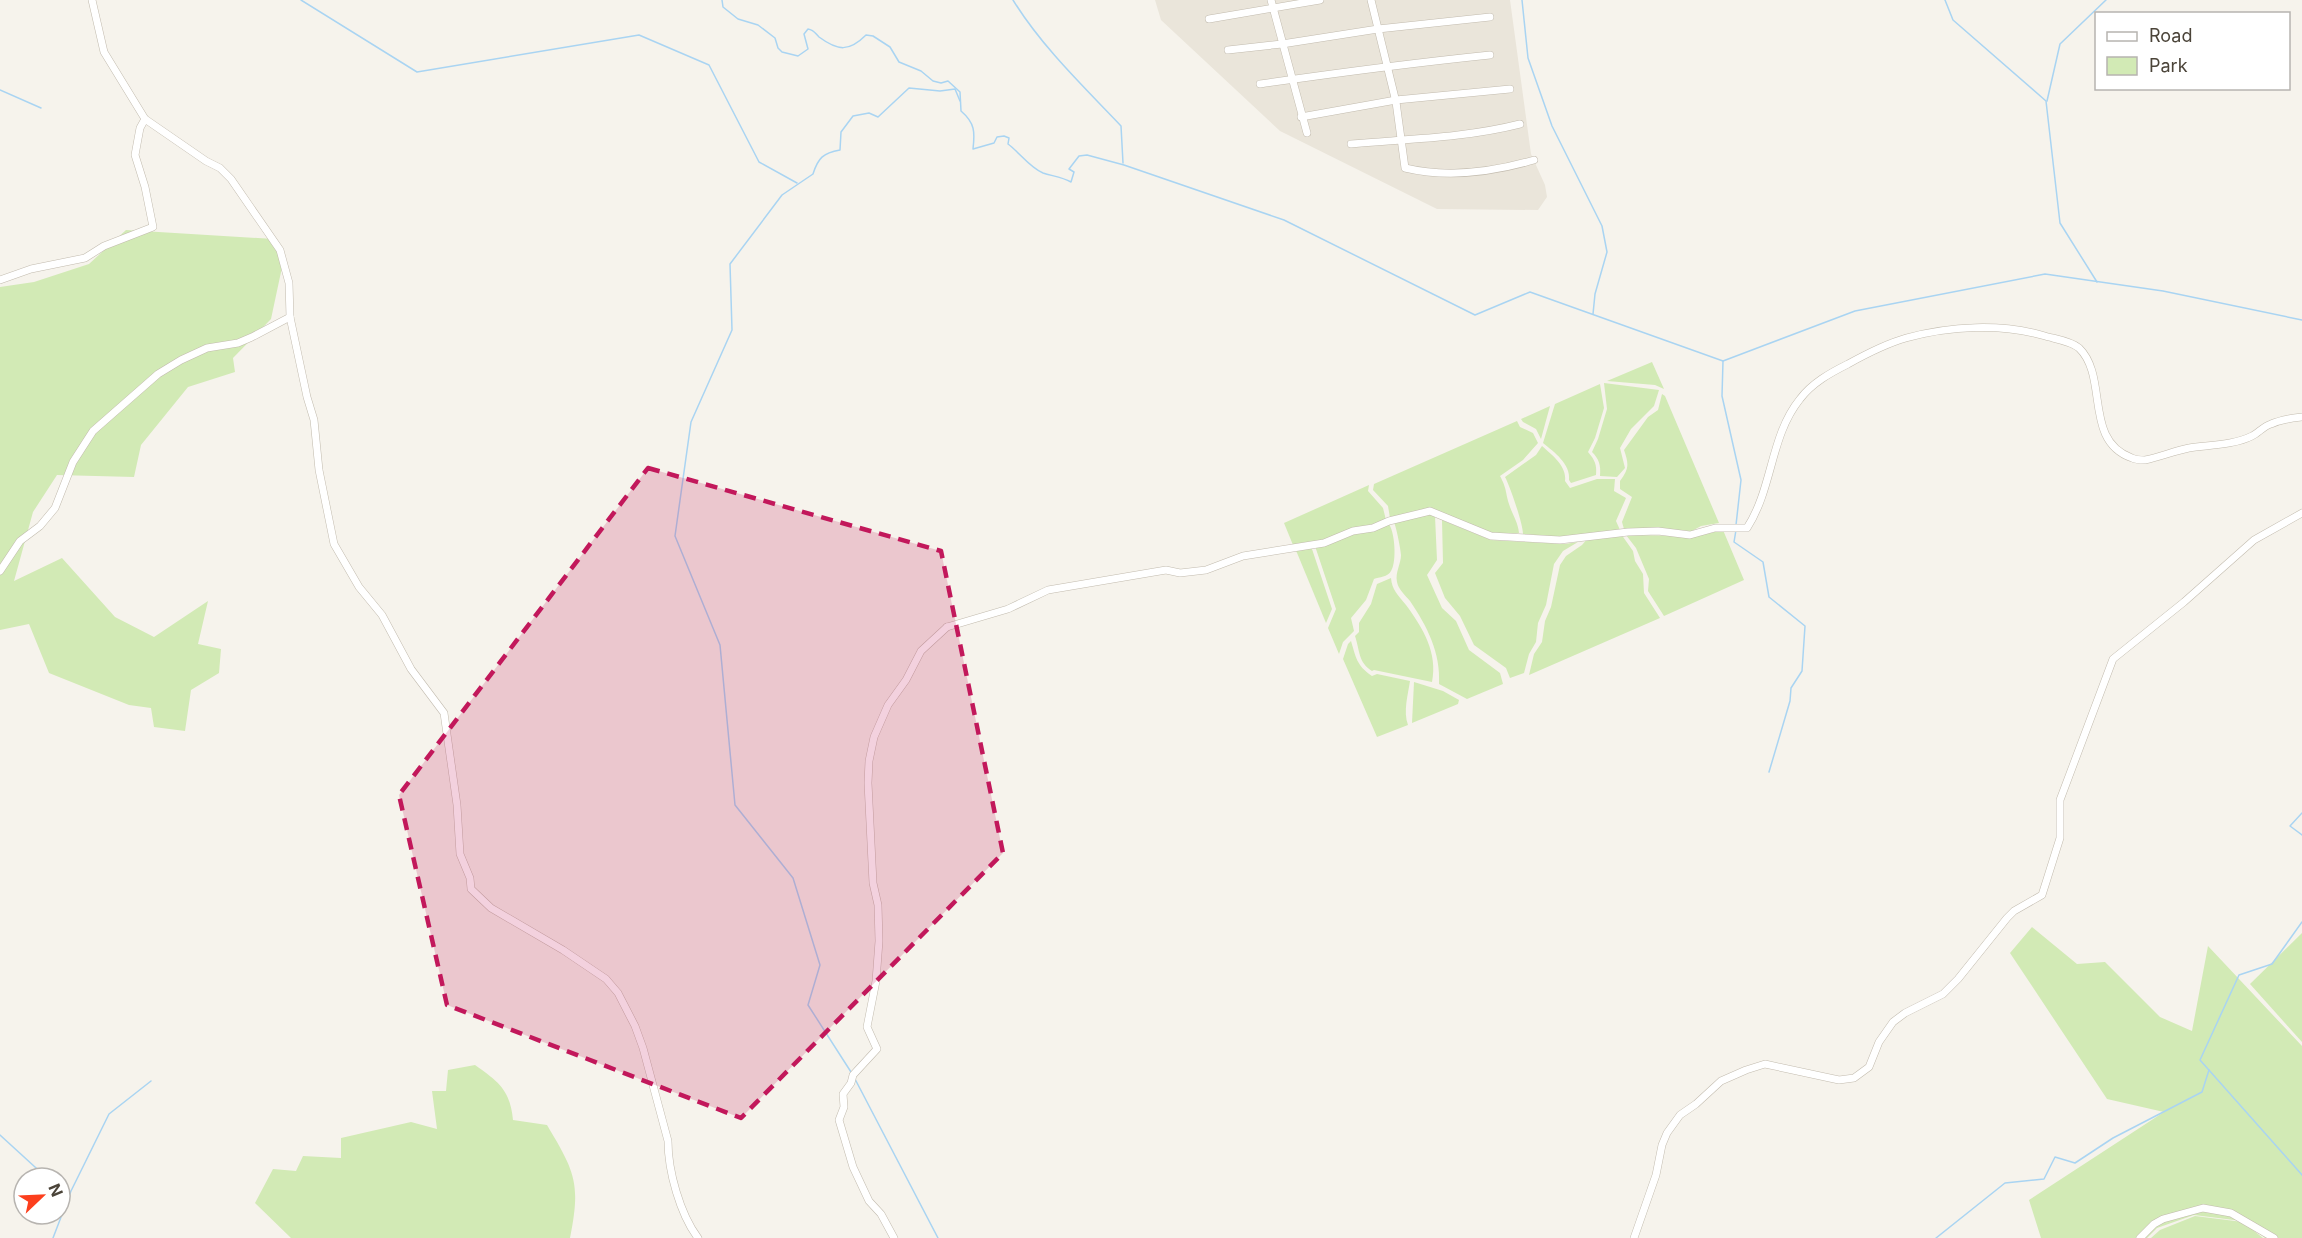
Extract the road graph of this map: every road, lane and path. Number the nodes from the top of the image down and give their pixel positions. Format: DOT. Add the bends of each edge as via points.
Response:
graph roads {
  1 [pos="92,0"];
  2 [pos="1270,0"];
  3 [pos="1320,0"];
  4 [pos="1371,0"];
  5 [pos="1273,9"];
  6 [pos="1490,17"];
  7 [pos="1209,19"];
  8 [pos="1378,29"];
  9 [pos="1282,44"];
  10 [pos="1228,50"];
  11 [pos="1490,55"];
  12 [pos="1387,66"];
  13 [pos="1292,80"];
  14 [pos="1260,84"];
  15 [pos="1510,89"];
  16 [pos="1396,100"];
  17 [pos="1301,117"];
  18 [pos="145,119"];
  19 [pos="1520,124"];
  20 [pos="1307,133"];
  21 [pos="1401,139"];
  22 [pos="1351,144"];
  23 [pos="1534,160"];
  24 [pos="0,280"];
  25 [pos="290,317"];
  26 [pos="2302,417"];
  27 [pos="2302,513"];
  28 [pos="0,571"];
  29 [pos="698,1238"];
  30 [pos="894,1238"];
  31 [pos="1634,1238"];
  32 [pos="2140,1238"];
  33 [pos="2274,1238"];
  1 -- 18 [label="street" via="104,52"];
  2 -- 5 [label="street"];
  3 -- 5 [label="street"];
  4 -- 8 [label="street"];
  5 -- 7 [label="street"];
  5 -- 9 [label="street"];
  6 -- 8 [label="street"];
  8 -- 9 [label="street"];
  8 -- 12 [label="street"];
  9 -- 10 [label="street"];
  9 -- 13 [label="street"];
  11 -- 12 [label="street"];
  12 -- 13 [label="street"];
  12 -- 16 [label="street"];
  13 -- 14 [label="street"];
  13 -- 17 [label="street"];
  15 -- 16 [label="street"];
  16 -- 17 [label="street"];
  16 -- 21 [label="street"];
  17 -- 20 [label="street"];
  18 -- 24 [label="street" via="135,155 153,227 104,246 85,258"];
  18 -- 25 [label="street" via="231,179 280,250 289,283"];
  19 -- 21 [label="street" via="1482,132"];
  21 -- 22 [label="street"];
  21 -- 23 [label="street" via="1405,168 1422,172 1484,171"];
  25 -- 28 [label="street" via="237,343 207,348 158,374 93,431 73,462 55,508 20,541"];
  25 -- 29 [label="street" via="314,420 319,470 334,544 382,615 411,669 444,713 460,854 471,889 491,908 606,979 618,993 643,1048 684,1215"];
  26 -- 30 [label="street" via="2270,424 2233,441 2145,460 2130,458 2106,437 2095,383 2079,348 2022,330 1966,328 1887,345 1812,386 1781,428 1762,497 1747,528 1715,528 1689,535 1629,532 1560,540 1491,536 1423,511 1324,543 1243,556 1206,570 1166,570 1048,590 1008,609 947,627 921,651 888,705 869,761 879,941 867,1027 877,1049 853,1075 843,1094 839,1120 857,1179"];
  27 -- 31 [label="street" via="2254,540 2113,659 2060,800 2060,838 2040,898 2007,918 1942,994 1893,1022 1869,1067 1854,1078 1839,1080 1765,1064 1721,1081 1680,1115 1662,1145"];
  32 -- 33 [label="street" via="2163,1219 2203,1208 2243,1218"];
}
